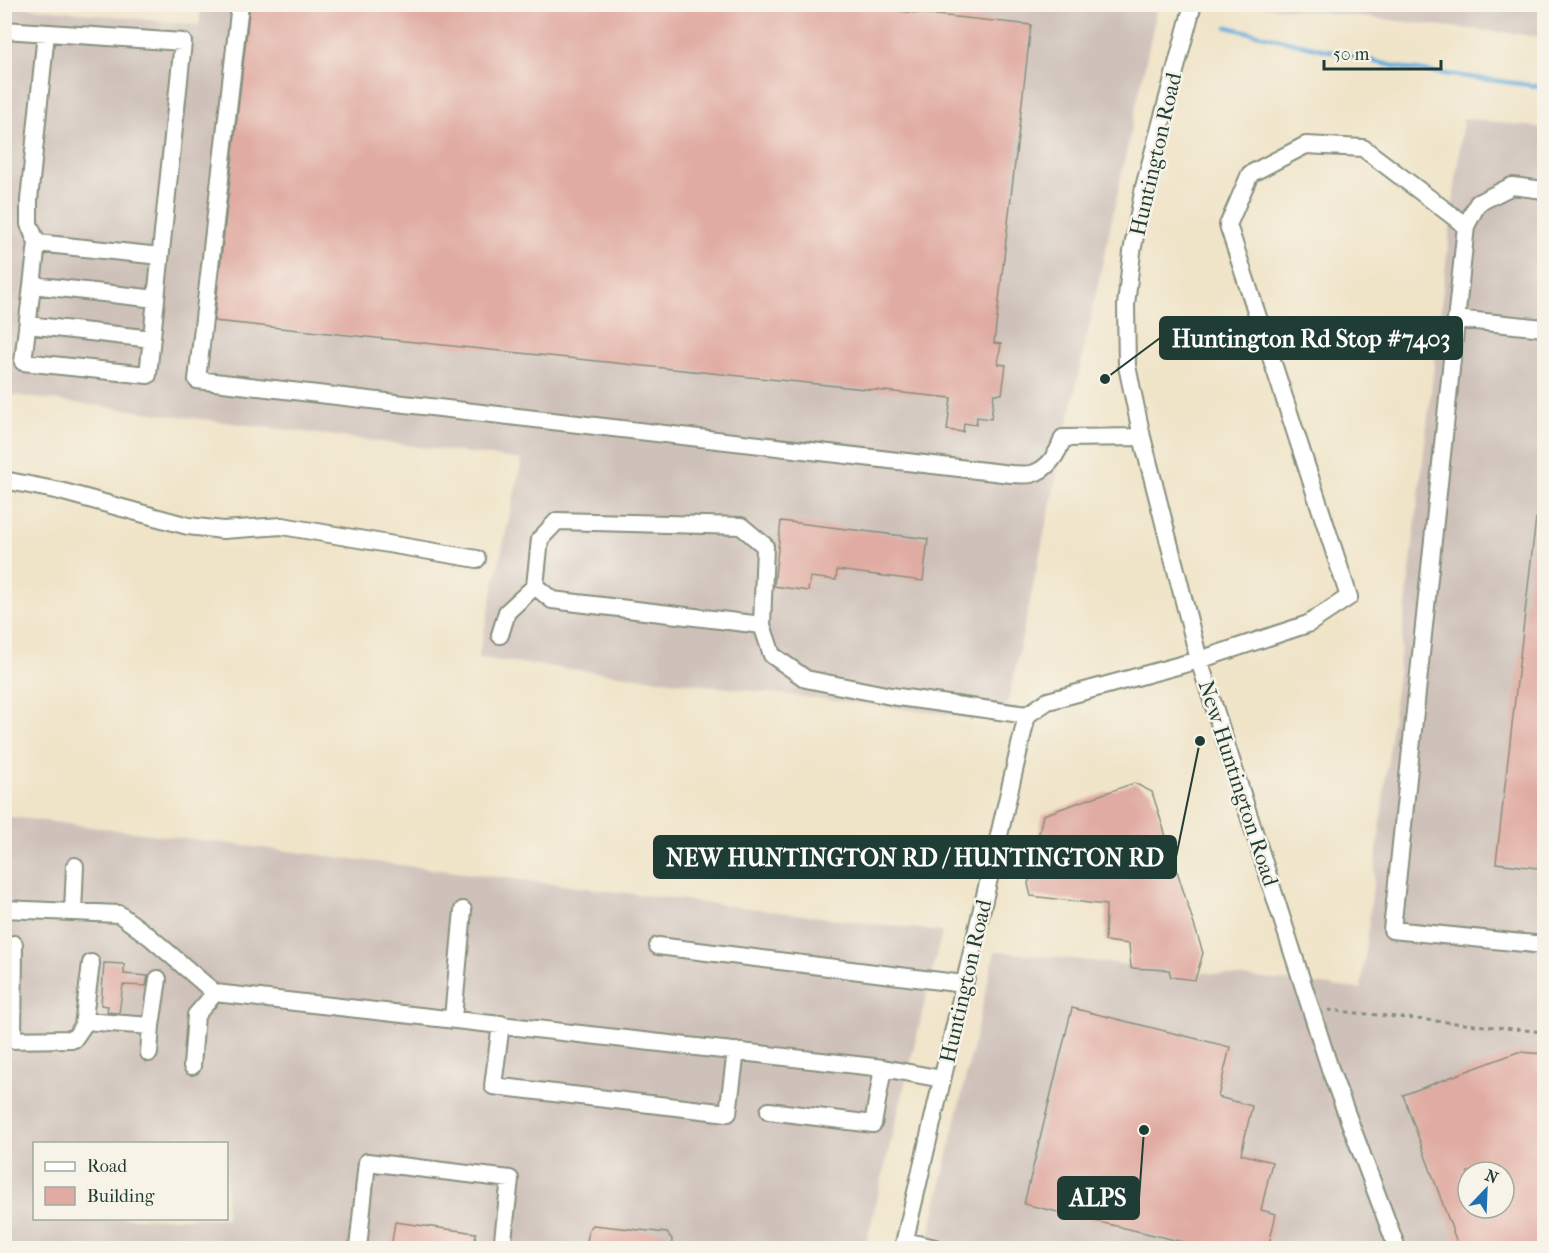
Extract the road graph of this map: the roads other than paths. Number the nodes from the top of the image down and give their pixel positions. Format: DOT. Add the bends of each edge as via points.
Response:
graph roads {
  1 [pos="240,4"];
  2 [pos="1193,4"];
  3 [pos="4,30"];
  4 [pos="46,33"];
  5 [pos="1545,190"];
  6 [pos="1466,226"];
  7 [pos="37,243"];
  8 [pos="160,256"];
  9 [pos="32,285"];
  10 [pos="156,299"];
  11 [pos="1126,306"];
  12 [pos="1456,319"];
  13 [pos="28,325"];
  14 [pos="1545,328"];
  15 [pos="152,339"];
  16 [pos="1142,437"];
  17 [pos="4,480"];
  18 [pos="477,559"];
  19 [pos="535,586"];
  20 [pos="762,625"];
  21 [pos="500,635"];
  22 [pos="1199,660"];
  23 [pos="1027,715"];
  24 [pos="75,866"];
  25 [pos="4,909"];
  26 [pos="463,910"];
  27 [pos="73,912"];
  28 [pos="14,944"];
  29 [pos="658,945"];
  30 [pos="1545,945"];
  31 [pos="91,963"];
  32 [pos="158,978"];
  33 [pos="964,984"];
  34 [pos="215,993"];
  35 [pos="453,1018"];
  36 [pos="84,1021"];
  37 [pos="501,1024"];
  38 [pos="151,1026"];
  39 [pos="9,1040"];
  40 [pos="736,1051"];
  41 [pos="149,1053"];
  42 [pos="192,1066"];
  43 [pos="883,1068"];
  44 [pos="942,1079"];
  45 [pos="769,1111"];
  46 [pos="904,1245"];
  47 [pos="358,1248"];
  48 [pos="502,1248"];
  49 [pos="935,1248"];
  50 [pos="1397,1248"];
  1 -- 16 [label="street" via="197,380 1011,474 1030,474 1043,468 1057,453 1063,438"];
  2 -- 11 [label="street, Huntington Road" via="1144,187"];
  3 -- 4 [label="street"];
  4 -- 7 [label="street" via="29,200 29,224"];
  4 -- 8 [label="street" via="183,42"];
  5 -- 6 [label="street" via="1512,186 1478,202"];
  6 -- 12 [label="street"];
  6 -- 22 [label="street" via="1363,148 1306,146 1250,174 1228,225 1349,597 1308,624"];
  7 -- 8 [label="street"];
  7 -- 9 [label="street"];
  8 -- 10 [label="street"];
  9 -- 10 [label="street"];
  9 -- 13 [label="street"];
  10 -- 15 [label="street"];
  11 -- 16 [label="street, New Huntington Road" via="1127,366"];
  12 -- 14 [label="street"];
  12 -- 30 [label="street" via="1392,930"];
  13 -- 15 [label="street"];
  13 -- 15 [label="street" via="23,362 147,375"];
  16 -- 22 [label="street, New Huntington Road"];
  17 -- 18 [label="street" via="188,526 223,530 282,525"];
  19 -- 20 [label="street" via="552,600"];
  19 -- 20 [label="street" via="540,539 557,521 741,526 765,546"];
  19 -- 21 [label="street" via="507,612"];
  20 -- 23 [label="street" via="772,655 806,679 891,696"];
  22 -- 23 [label="street" via="1048,701"];
  22 -- 50 [label="street, New Huntington Road" via="1331,1072"];
  23 -- 33 [label="street, Huntington Road"];
  24 -- 27 [label="street"];
  25 -- 27 [label="street"];
  26 -- 35 [label="street"];
  27 -- 34 [label="street" via="119,914"];
  28 -- 39 [label="street"];
  29 -- 33 [label="street"];
  31 -- 36 [label="street"];
  32 -- 38 [label="street"];
  33 -- 44 [label="street, Huntington Road"];
  34 -- 35 [label="street"];
  34 -- 42 [label="street" via="196,1015"];
  35 -- 37 [label="street"];
  36 -- 38 [label="street"];
  36 -- 39 [label="street" via="74,1039"];
  37 -- 40 [label="street"];
  37 -- 40 [label="street" via="493,1086 728,1113"];
  38 -- 41 [label="street"];
  40 -- 43 [label="street"];
  43 -- 44 [label="street"];
  43 -- 45 [label="street" via="873,1124"];
  44 -- 46 [label="street, Huntington Road"];
  46 -- 49 [label="street"];
  47 -- 48 [label="street" via="367,1162 510,1179"];
}
